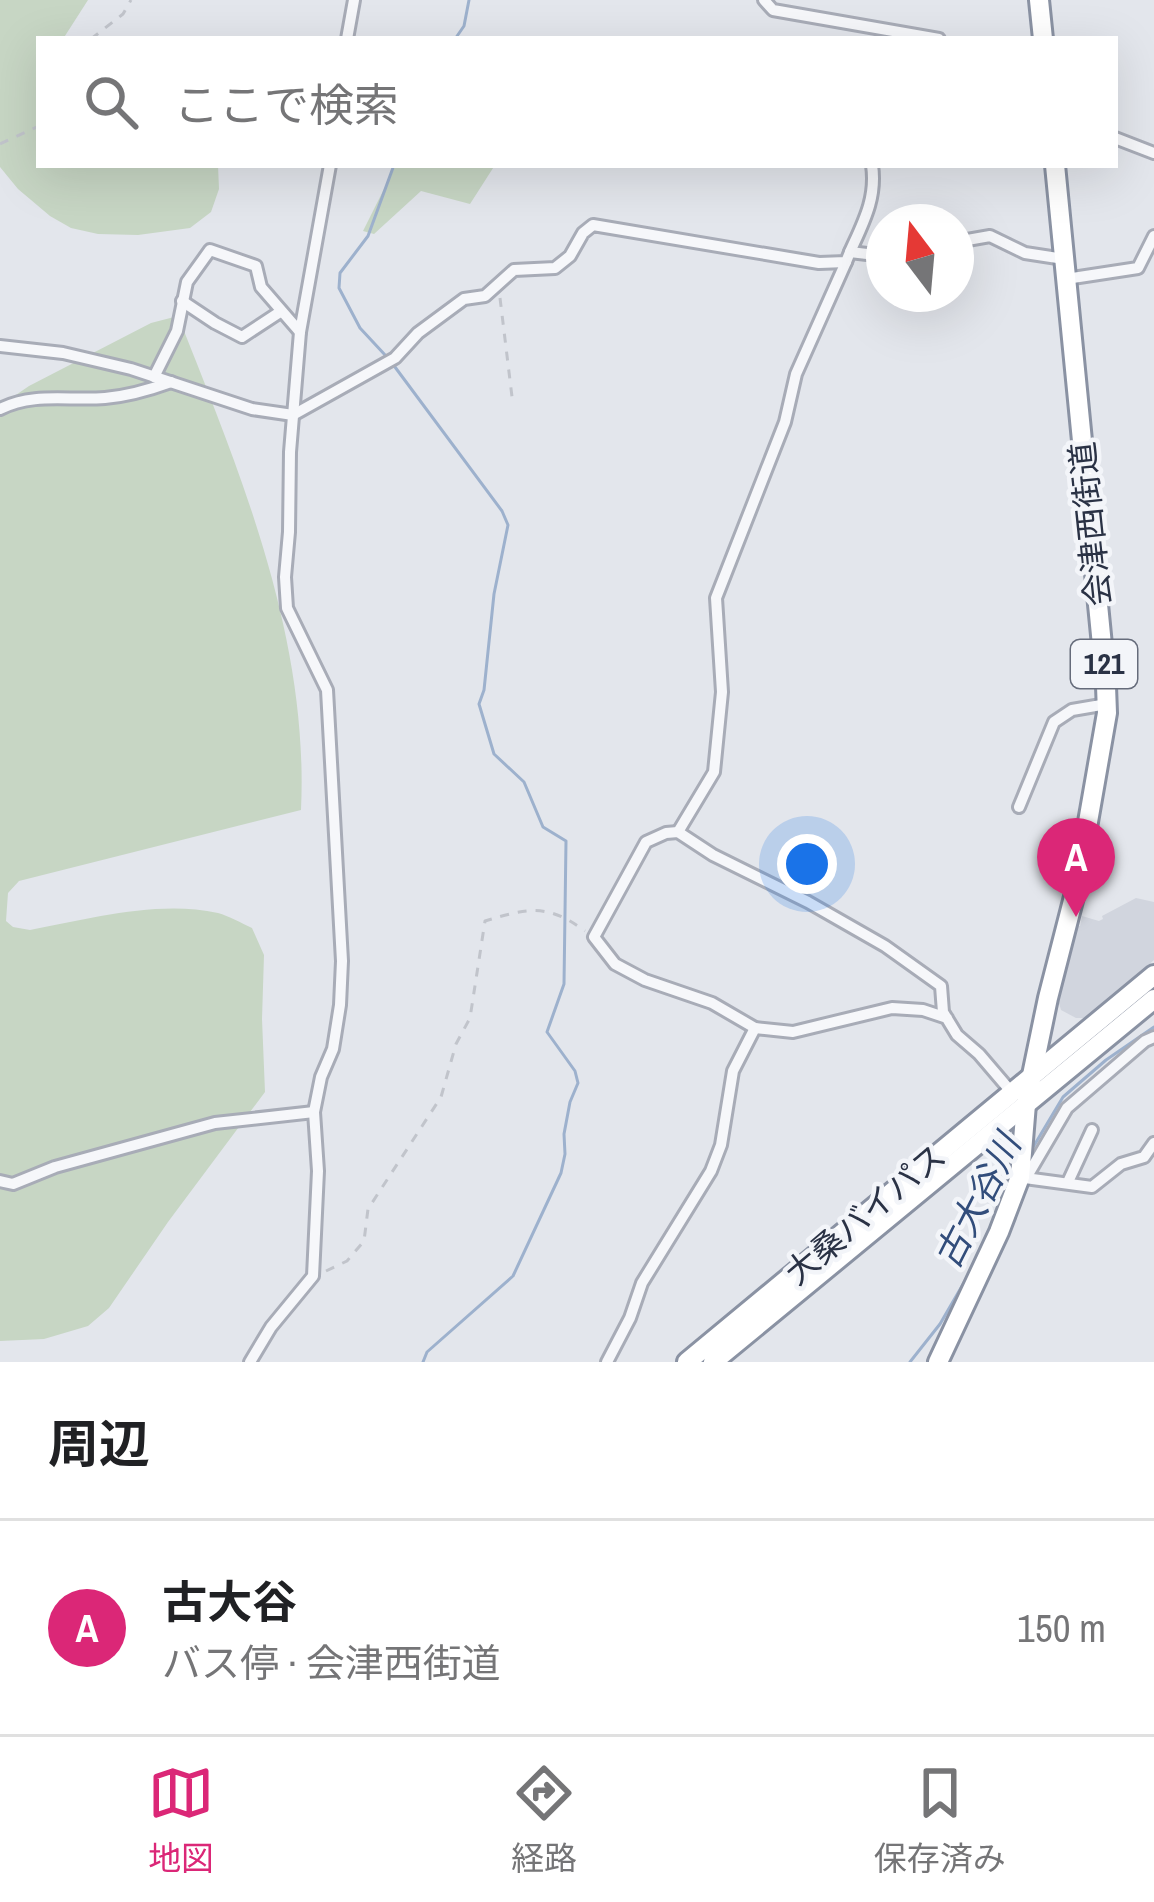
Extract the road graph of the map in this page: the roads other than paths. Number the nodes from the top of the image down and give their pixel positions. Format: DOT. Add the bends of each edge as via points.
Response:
graph roads {
  1 [pos="354,0"];
  2 [pos="764,0"];
  3 [pos="1039,0"];
  4 [pos="872,33"];
  5 [pos="348,36"];
  6 [pos="906,36"];
  7 [pos="1043,36"];
  8 [pos="1118,139"];
  9 [pos="1154,153"];
  10 [pos="329,168"];
  11 [pos="872,168"];
  12 [pos="1055,168"];
  13 [pos="1154,236"];
  14 [pos="974,239"];
  15 [pos="866,256"];
  16 [pos="848,257"];
  17 [pos="1065,269"];
  18 [pos="182,301"];
  19 [pos="280,312"];
  20 [pos="300,332"];
  21 [pos="1,344"];
  22 [pos="154,377"];
  23 [pos="171,382"];
  24 [pos="0,409"];
  25 [pos="293,415"];
  26 [pos="1107,704"];
  27 [pos="1019,807"];
  28 [pos="677,832"];
  29 [pos="1154,975"];
  30 [pos="1048,998"];
  31 [pos="1154,998"];
  32 [pos="946,1018"];
  33 [pos="754,1028"];
  34 [pos="1083,1034"];
  35 [pos="1154,1037"];
  36 [pos="1031,1077"];
  37 [pos="1019,1099"];
  38 [pos="314,1112"];
  39 [pos="1092,1130"];
  40 [pos="1154,1143"];
  41 [pos="963,1156"];
  42 [pos="1022,1168"];
  43 [pos="0,1181"];
  44 [pos="1068,1182"];
  45 [pos="768,1305"];
  46 [pos="250,1362"];
  47 [pos="607,1362"];
  48 [pos="687,1362"];
  49 [pos="712,1362"];
  50 [pos="938,1362"];
  1 -- 5 [label="street"];
  2 -- 4 [label="street" via="773,10"];
  3 -- 7 [label="highway"];
  4 -- 6 [label="street"];
  8 -- 9 [label="street"];
  10 -- 20 [label="street"];
  11 -- 16 [label="street" via="872,200"];
  12 -- 17 [label="highway, 会津西街道 / 121"];
  13 -- 17 [label="street" via="1138,268"];
  14 -- 17 [label="street" via="990,236"];
  15 -- 16 [label="street"];
  16 -- 25 [label="street" via="819,263 593,225 555,268 514,270 418,333 395,358"];
  16 -- 28 [label="street" via="796,374 716,598 722,692 714,772"];
  17 -- 26 [label="highway, 会津西街道 / 121"];
  18 -- 19 [label="street" via="242,337"];
  18 -- 19 [label="street" via="210,250 256,266"];
  18 -- 22 [label="street"];
  19 -- 20 [label="street"];
  20 -- 25 [label="street"];
  21 -- 22 [label="street"];
  22 -- 23 [label="street"];
  23 -- 24 [label="street" via="105,398 21,398"];
  23 -- 25 [label="street"];
  25 -- 38 [label="street" via="287,608 327,690 342,961 333,1049"];
  26 -- 27 [label="street" via="1054,722"];
  26 -- 30 [label="highway, 会津西街道 / 121" via="1077,885"];
  28 -- 32 [label="street" via="885,946 940,986"];
  28 -- 33 [label="street" via="646,842 595,937 615,964"];
  29 -- 34 [label="highway"];
  30 -- 34 [label="highway" via="1054,1024"];
  30 -- 36 [label="highway, 会津西街道 / 121"];
  31 -- 37 [label="highway, 大桑バイパス"];
  32 -- 33 [label="street" via="892,1008 794,1032"];
  32 -- 37 [label="street"];
  33 -- 47 [label="street" via="733,1071 711,1171 655,1258"];
  34 -- 36 [label="highway"];
  35 -- 42 [label="street" via="1066,1108"];
  36 -- 37 [label="highway, 会津西街道 / 121"];
  37 -- 41 [label="highway, 大桑バイパス"];
  37 -- 42 [label="highway, 会津西街道 / 121"];
  37 -- 45 [label="highway, 大桑バイパス"];
  38 -- 43 [label="street" via="215,1123 13,1184"];
  38 -- 46 [label="street" via="313,1276"];
  39 -- 44 [label="street"];
  40 -- 44 [label="street" via="1097,1185"];
  41 -- 42 [label="highway" via="1012,1149"];
  41 -- 45 [label="highway, 大桑バイパス"];
  42 -- 44 [label="street"];
  42 -- 50 [label="highway, 会津西街道 / 121"];
  45 -- 48 [label="highway, 大桑バイパス"];
  45 -- 49 [label="highway, 大桑バイパス"];
}
